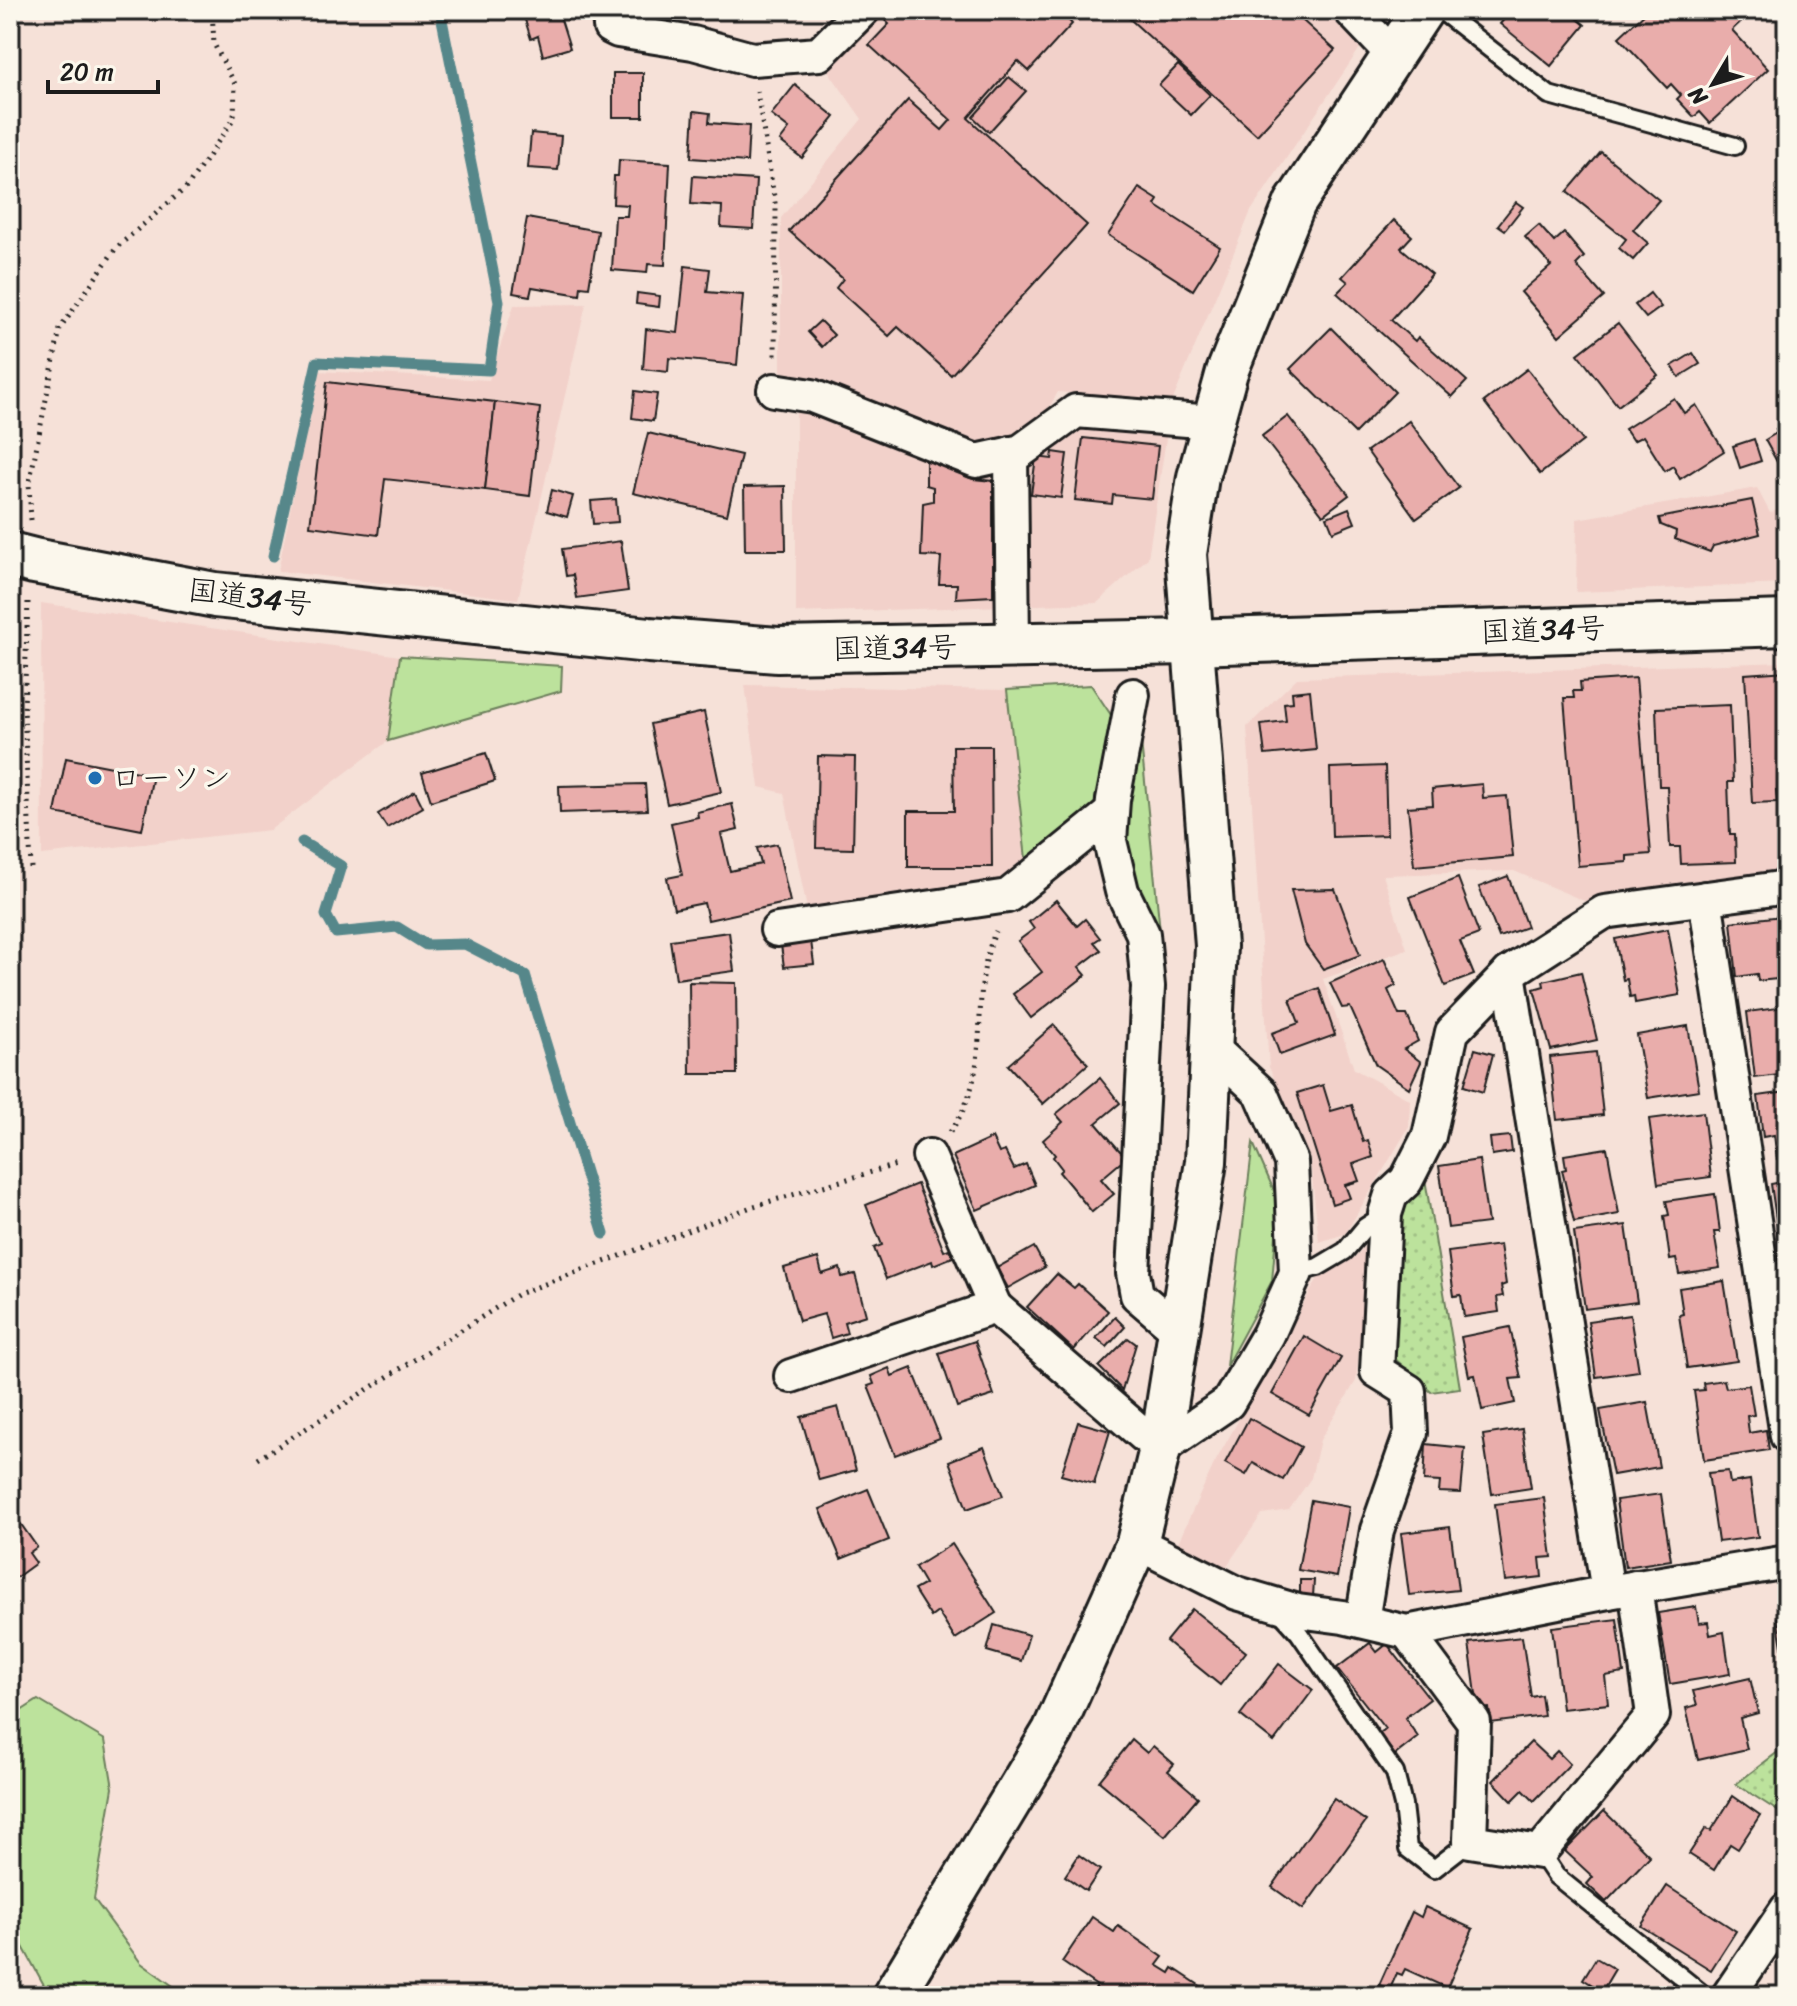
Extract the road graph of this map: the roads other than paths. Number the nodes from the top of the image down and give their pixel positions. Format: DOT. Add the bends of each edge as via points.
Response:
graph roads {
  1 [pos="609,10"];
  2 [pos="863,10"];
  3 [pos="1350,10"];
  4 [pos="1423,10"];
  5 [pos="1440,10"];
  6 [pos="1392,54"];
  7 [pos="1735,146"];
  8 [pos="774,390"];
  9 [pos="1212,422"];
  10 [pos="1011,453"];
  11 [pos="22,558"];
  12 [pos="1787,623"];
  13 [pos="1191,642"];
  14 [pos="1013,646"];
  15 [pos="1133,695"];
  16 [pos="1112,812"];
  17 [pos="1787,887"];
  18 [pos="1705,898"];
  19 [pos="777,930"];
  20 [pos="1509,973"];
  21 [pos="1211,1047"];
  22 [pos="929,1156"];
  23 [pos="1385,1214"];
  24 [pos="1296,1273"];
  25 [pos="995,1307"];
  26 [pos="1179,1331"];
  27 [pos="791,1376"];
  28 [pos="1787,1436"];
  29 [pos="1160,1449"];
  30 [pos="1137,1543"];
  31 [pos="1787,1562"];
  32 [pos="1622,1590"];
  33 [pos="1271,1602"];
  34 [pos="1362,1621"];
  35 [pos="1407,1632"];
  36 [pos="1470,1841"];
  37 [pos="1540,1852"];
  38 [pos="1787,1909"];
  39 [pos="893,1996"];
  40 [pos="1705,1996"];
  41 [pos="1728,1996"];
  1 -- 2 [label="street" via="610,27 618,31 752,59 819,54"];
  3 -- 6 [label="street"];
  4 -- 6 [label="street"];
  5 -- 7 [label="lane" via="1549,95"];
  6 -- 9 [label="street" via="1295,203"];
  8 -- 10 [label="street" via="812,396 976,461"];
  9 -- 10 [label="street" via="1076,411"];
  9 -- 13 [label="street" via="1186,554"];
  10 -- 14 [label="street"];
  11 -- 14 [label="highway, 国道34号" via="215,595 649,640 778,650"];
  12 -- 13 [label="highway, 国道34号"];
  13 -- 14 [label="highway, 国道34号"];
  13 -- 21 [label="street" via="1216,946"];
  15 -- 16 [label="street"];
  16 -- 19 [label="street" via="1008,896"];
  16 -- 26 [label="street" via="1110,841 1122,891 1143,934 1148,987 1133,1273 1137,1295"];
  17 -- 18 [label="street"];
  18 -- 20 [label="street" via="1604,912"];
  18 -- 28 [label="street"];
  20 -- 23 [label="street" via="1452,1032 1429,1136 1406,1181 1391,1195"];
  20 -- 32 [label="street"];
  21 -- 24 [label="street" via="1261,1093 1291,1162"];
  21 -- 26 [label="street" via="1206,1162"];
  22 -- 25 [label="street"];
  23 -- 24 [label="lane" via="1365,1227 1345,1251"];
  23 -- 34 [label="street" via="1377,1371 1409,1391 1411,1433 1377,1530"];
  24 -- 29 [label="street" via="1228,1403"];
  25 -- 27 [label="street"];
  25 -- 29 [label="street"];
  26 -- 29 [label="street"];
  29 -- 30 [label="street"];
  30 -- 33 [label="street" via="1237,1593"];
  30 -- 39 [label="street" via="1053,1731"];
  31 -- 32 [label="street"];
  32 -- 35 [label="street"];
  32 -- 37 [label="street" via="1653,1715"];
  33 -- 34 [label="street"];
  33 -- 36 [label="lane" via="1299,1633 1395,1773 1408,1849 1434,1869"];
  34 -- 35 [label="street"];
  35 -- 36 [label="street" via="1474,1722"];
  36 -- 37 [label="street"];
  37 -- 40 [label="lane" via="1556,1876"];
  38 -- 41 [label="street"];
}
